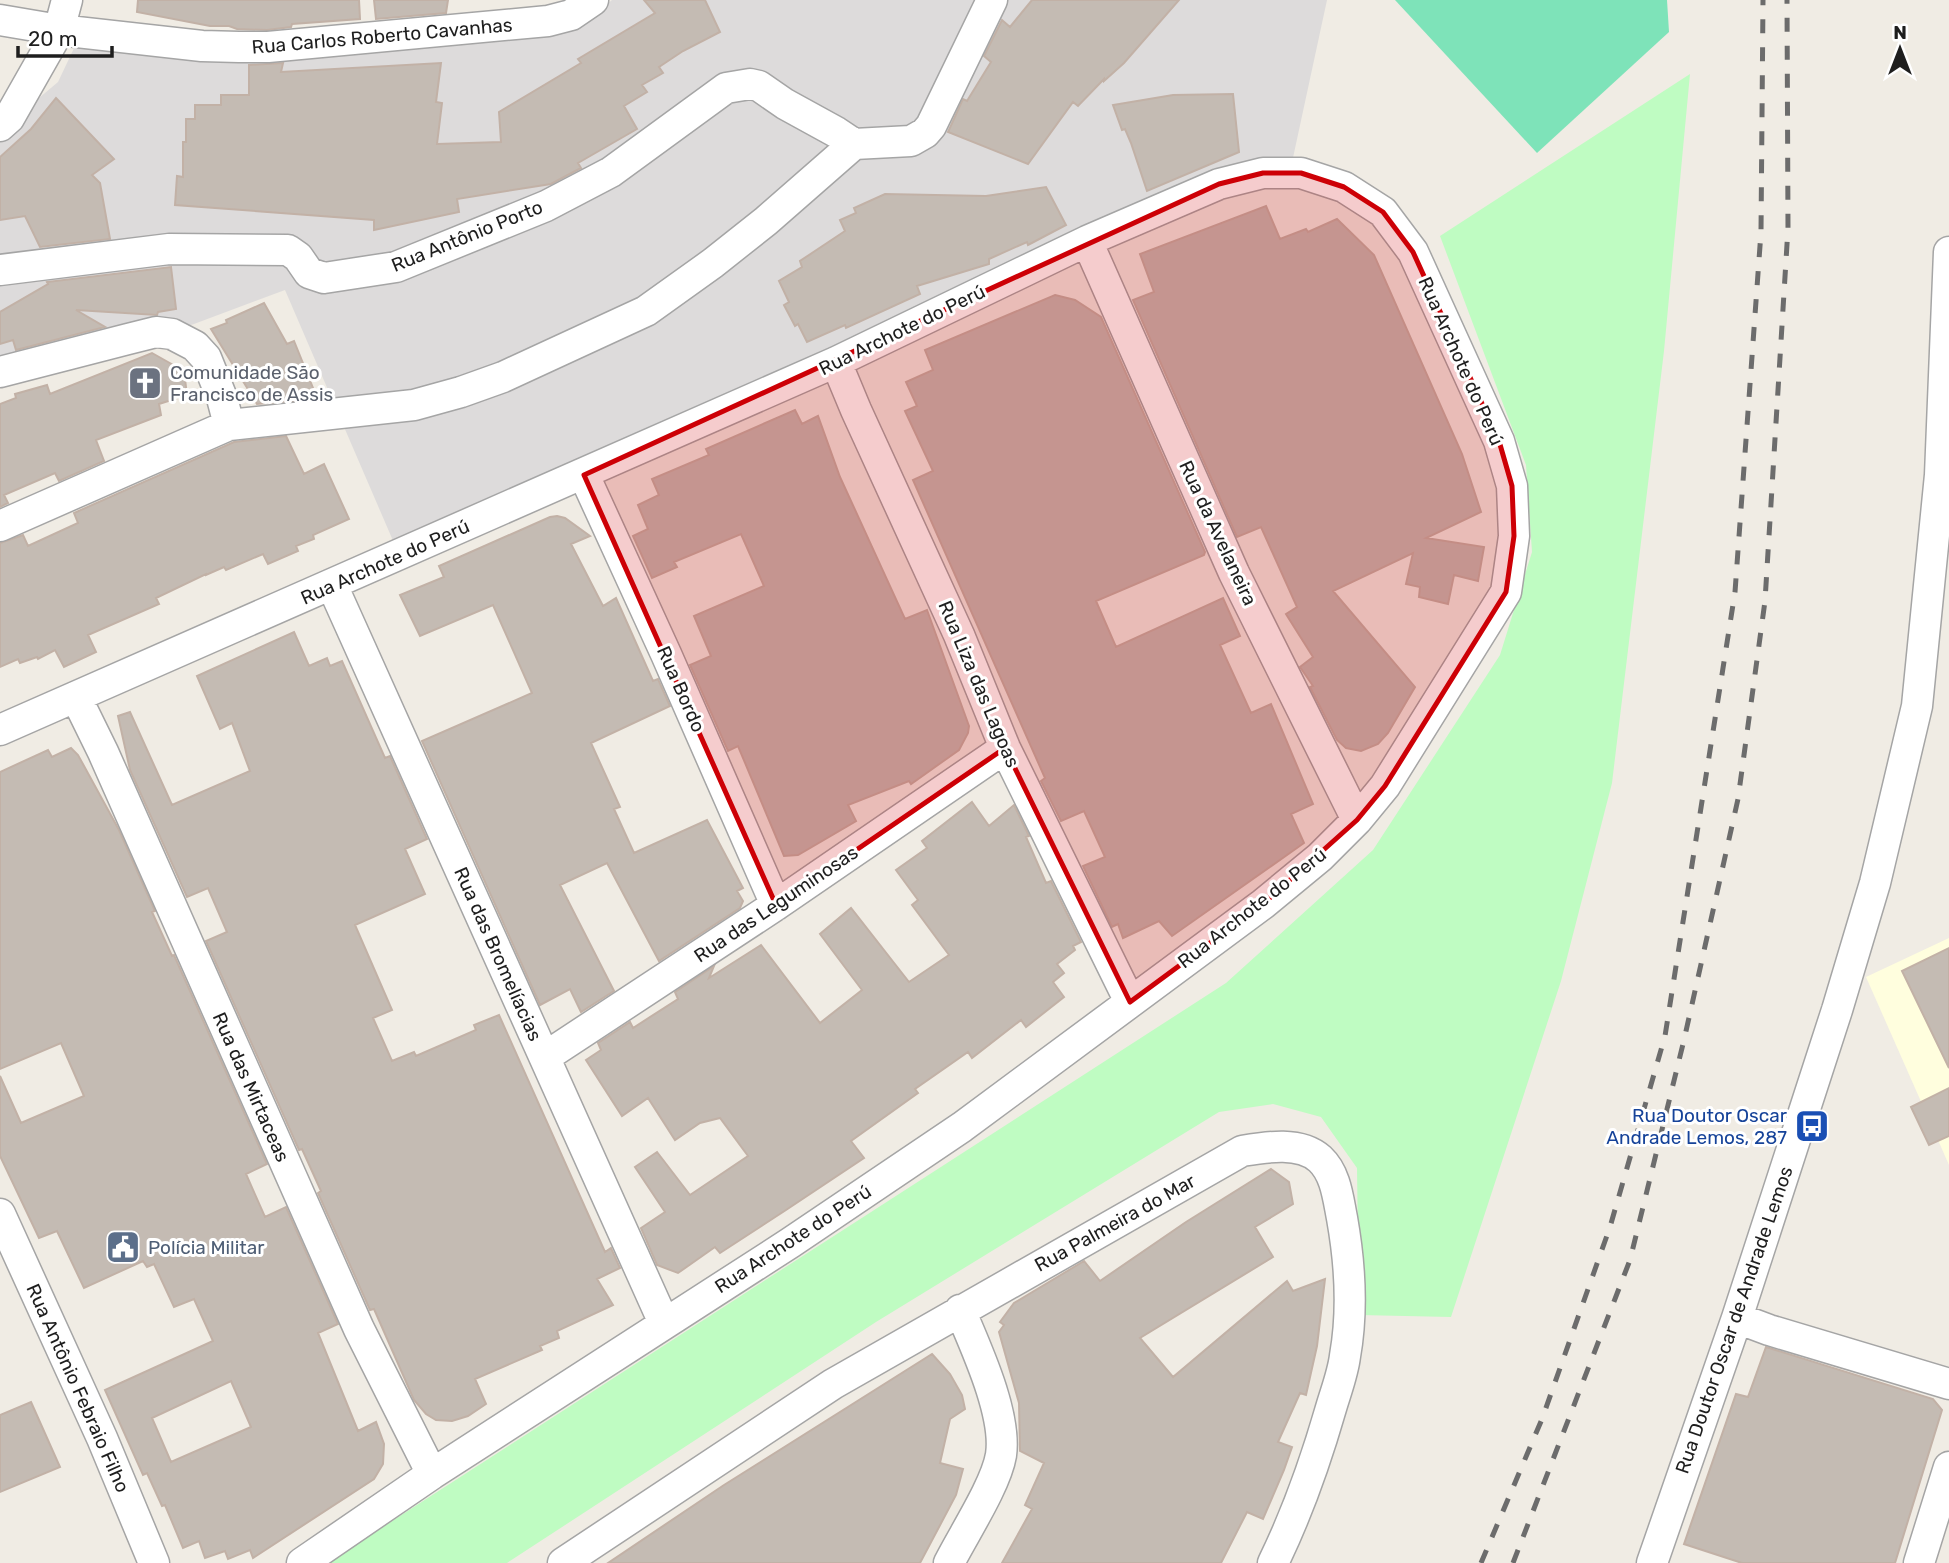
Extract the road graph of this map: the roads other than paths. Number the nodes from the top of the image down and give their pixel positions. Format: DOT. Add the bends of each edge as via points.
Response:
graph roads {
  1 [pos="67,0"];
  2 [pos="593,0"];
  3 [pos="992,0"];
  4 [pos="0,20"];
  5 [pos="59,30"];
  6 [pos="0,126"];
  7 [pos="854,144"];
  8 [pos="1087,242"];
  9 [pos="1949,252"];
  10 [pos="0,270"];
  11 [pos="836,362"];
  12 [pos="0,372"];
  13 [pos="229,425"];
  14 [pos="584,475"];
  15 [pos="0,526"];
  16 [pos="332,585"];
  17 [pos="76,697"];
  18 [pos="0,730"];
  19 [pos="1005,748"];
  20 [pos="1357,820"];
  21 [pos="776,905"];
  22 [pos="1130,1002"];
  23 [pos="545,1056"];
  24 [pos="0,1214"];
  25 [pos="960,1310"];
  26 [pos="1737,1318"];
  27 [pos="664,1323"];
  28 [pos="1949,1384"];
  29 [pos="1949,1467"];
  30 [pos="432,1474"];
  31 [pos="155,1563"];
  32 [pos="302,1563"];
  33 [pos="563,1563"];
  34 [pos="949,1563"];
  35 [pos="1273,1563"];
  36 [pos="1652,1563"];
  37 [pos="1919,1563"];
  1 -- 5 [label="street"];
  2 -- 5 [label="street, Rua Carlos Roberto Cavanhas" via="571,15 548,21 268,47 202,46"];
  3 -- 7 [label="street" via="925,133 911,141"];
  4 -- 5 [label="street, Rua Carlos Roberto Cavanhas"];
  5 -- 6 [label="street"];
  7 -- 10 [label="street, Rua Antônio Porto" via="759,86 741,85 726,88 611,172 546,206 396,267 324,278 309,273 288,250 169,249"];
  7 -- 13 [label="street" via="766,221 646,310 503,377 414,405"];
  8 -- 11 [label="street, Rua Archote do Perú"];
  8 -- 20 [label="street, Rua da Avelaneira" via="1234,573"];
  8 -- 20 [label="street, Rua Archote do Perú" via="1219,184 1263,173 1301,173 1344,187 1383,212 1413,252 1499,441 1512,486 1514,536 1506,592 1385,786"];
  9 -- 26 [label="street, Rua Doutor Oscar de Andrade Lemos" via="1940,475 1917,706 1875,883"];
  11 -- 14 [label="street, Rua Archote do Perú"];
  11 -- 19 [label="street, Rua Liza das Lagoas"];
  12 -- 13 [label="street" via="156,332 172,334 206,358"];
  13 -- 15 [label="street"];
  14 -- 16 [label="street, Rua Archote do Perú"];
  14 -- 21 [label="street, Rua Bordo"];
  16 -- 17 [label="street, Rua Archote do Perú"];
  16 -- 23 [label="street, Rua das Bromelíacias"];
  17 -- 18 [label="street, Rua Archote do Perú"];
  17 -- 30 [label="street, Rua das Mirtaceas" via="359,1329"];
  19 -- 21 [label="street, Rua das Leguminosas"];
  19 -- 22 [label="street, Rua Liza das Lagoas"];
  20 -- 22 [label="street, Rua Archote do Perú" via="1263,904"];
  21 -- 23 [label="street, Rua das Leguminosas"];
  22 -- 27 [label="street, Rua Archote do Perú" via="962,1127"];
  23 -- 27 [label="street, Rua das Bromelíacias"];
  24 -- 31 [label="street, Rua Antônio Febraio Filho"];
  25 -- 33 [label="street, Rua Palmeira do Mar" via="833,1384"];
  25 -- 34 [label="street" via="986,1373 1001,1454 996,1473"];
  25 -- 35 [label="street, Rua Palmeira do Mar" via="1242,1151 1288,1147 1319,1158 1338,1193 1348,1254 1345,1358 1297,1508"];
  26 -- 28 [label="street"];
  26 -- 36 [label="street, Rua Doutor Oscar de Andrade Lemos"];
  27 -- 30 [label="street, Rua Archote do Perú"];
  29 -- 37 [label="street"];
  30 -- 32 [label="street, Rua Archote do Perú"];
}
